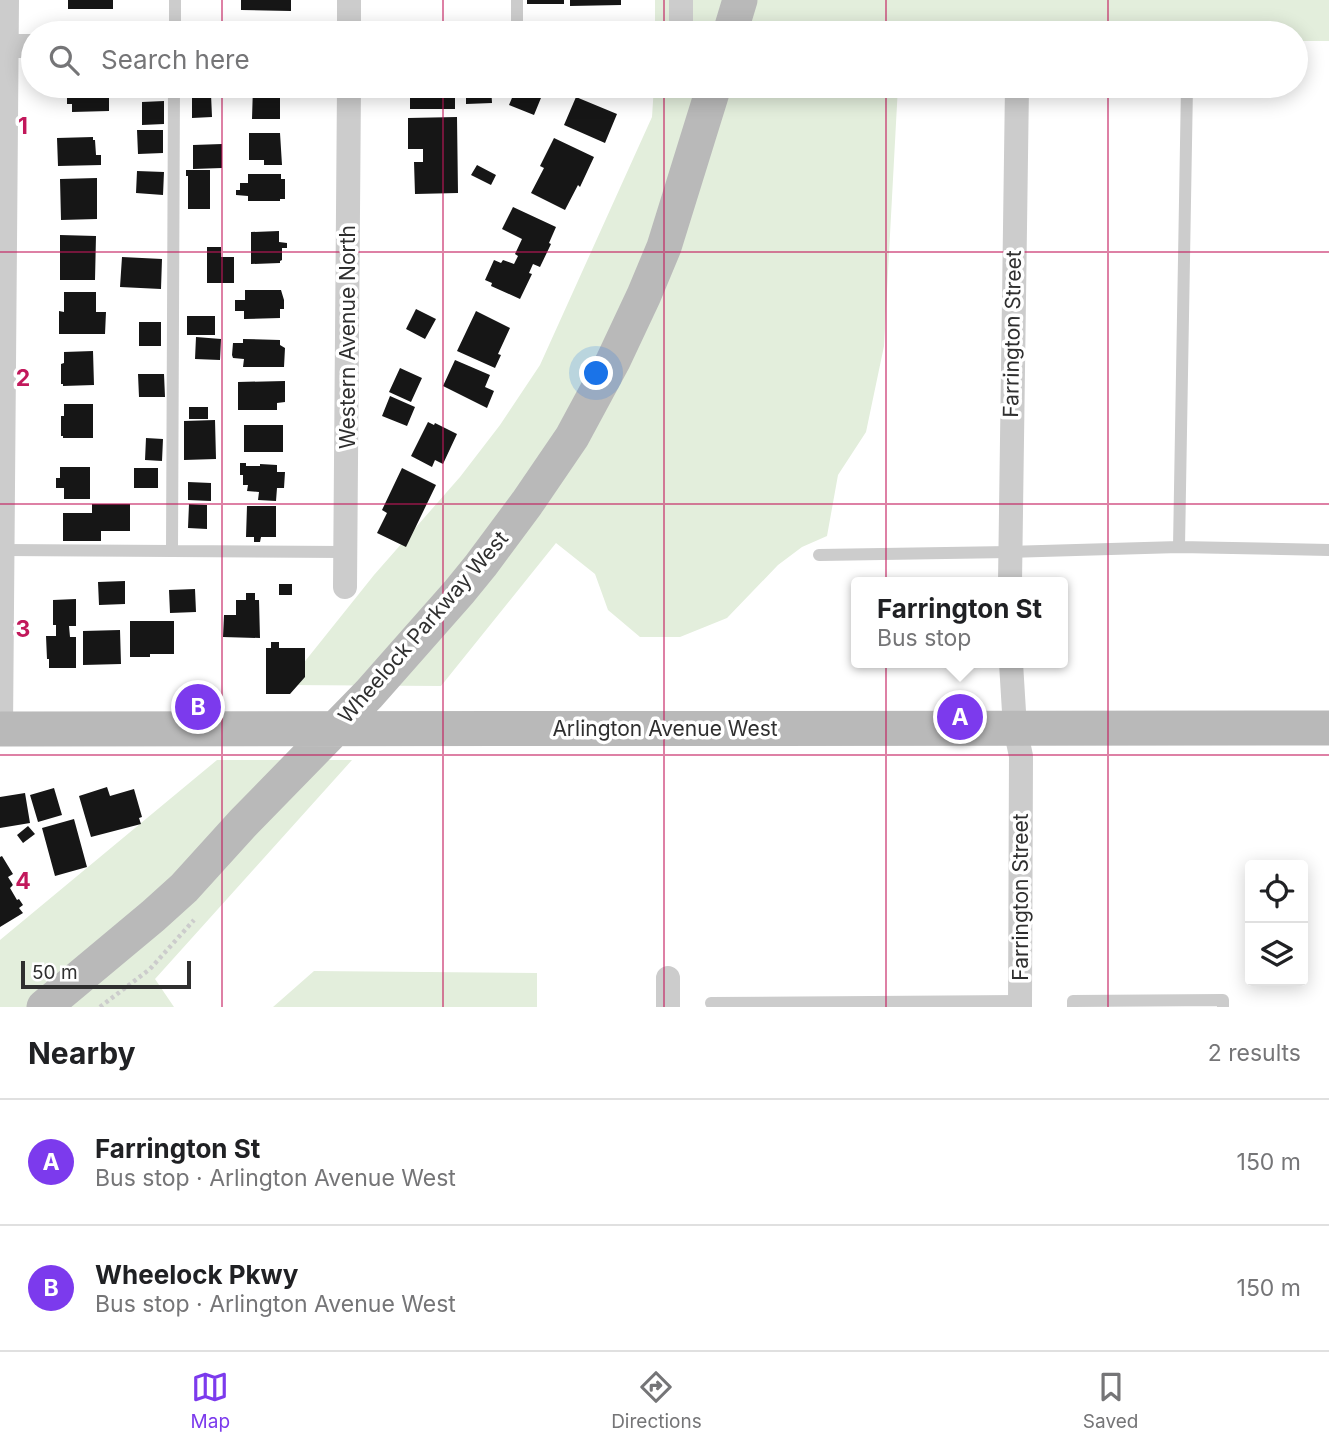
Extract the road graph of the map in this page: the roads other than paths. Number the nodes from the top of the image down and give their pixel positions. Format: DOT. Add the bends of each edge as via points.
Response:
graph roads {
  1 [pos="7,0"];
  2 [pos="175,0"];
  3 [pos="349,0"];
  4 [pos="517,0"];
  5 [pos="681,0"];
  6 [pos="740,0"];
  7 [pos="175,21"];
  8 [pos="349,21"];
  9 [pos="517,21"];
  10 [pos="681,21"];
  11 [pos="734,21"];
  12 [pos="4,46"];
  13 [pos="174,98"];
  14 [pos="349,98"];
  15 [pos="710,98"];
  16 [pos="1017,98"];
  17 [pos="1187,98"];
  18 [pos="1179,547"];
  19 [pos="3,550"];
  20 [pos="172,550"];
  21 [pos="1329,550"];
  22 [pos="345,552"];
  23 [pos="1009,552"];
  24 [pos="819,555"];
  25 [pos="1010,577"];
  26 [pos="345,587"];
  27 [pos="1012,668"];
  28 [pos="1015,728"];
  29 [pos="1329,728"];
  30 [pos="1,729"];
  31 [pos="335,729"];
  32 [pos="668,978"];
  33 [pos="711,1003"];
  34 [pos="1020,1004"];
  35 [pos="44,1007"];
  36 [pos="667,1007"];
  37 [pos="1073,1007"];
  38 [pos="1223,1007"];
  1 -- 12 [label="street"];
  2 -- 7 [label="lane"];
  3 -- 8 [label="street"];
  4 -- 9 [label="lane"];
  5 -- 10 [label="street"];
  6 -- 11 [label="street"];
  12 -- 19 [label="street"];
  13 -- 20 [label="lane"];
  14 -- 22 [label="street, Western Avenue North"];
  15 -- 31 [label="street, Wheelock Parkway West" via="664,247 629,328 572,437 474,574"];
  16 -- 23 [label="street, Farrington Street"];
  17 -- 18 [label="lane"];
  18 -- 21 [label="lane"];
  18 -- 23 [label="lane"];
  19 -- 20 [label="lane"];
  19 -- 30 [label="street"];
  20 -- 22 [label="lane"];
  22 -- 26 [label="street, Western Avenue North"];
  23 -- 24 [label="lane"];
  23 -- 25 [label="street, Farrington Street"];
  27 -- 28 [label="street, Farrington Street"];
  28 -- 29 [label="street, Arlington Avenue West"];
  28 -- 31 [label="street, Arlington Avenue West"];
  28 -- 34 [label="street, Farrington Street" via="1021,756"];
  30 -- 31 [label="street, Arlington Avenue West"];
  31 -- 35 [label="street, Wheelock Parkway West" via="184,888"];
  32 -- 36 [label="street"];
  33 -- 34 [label="lane"];
  37 -- 38 [label="lane" via="1073,1001 1223,1000"];
}
